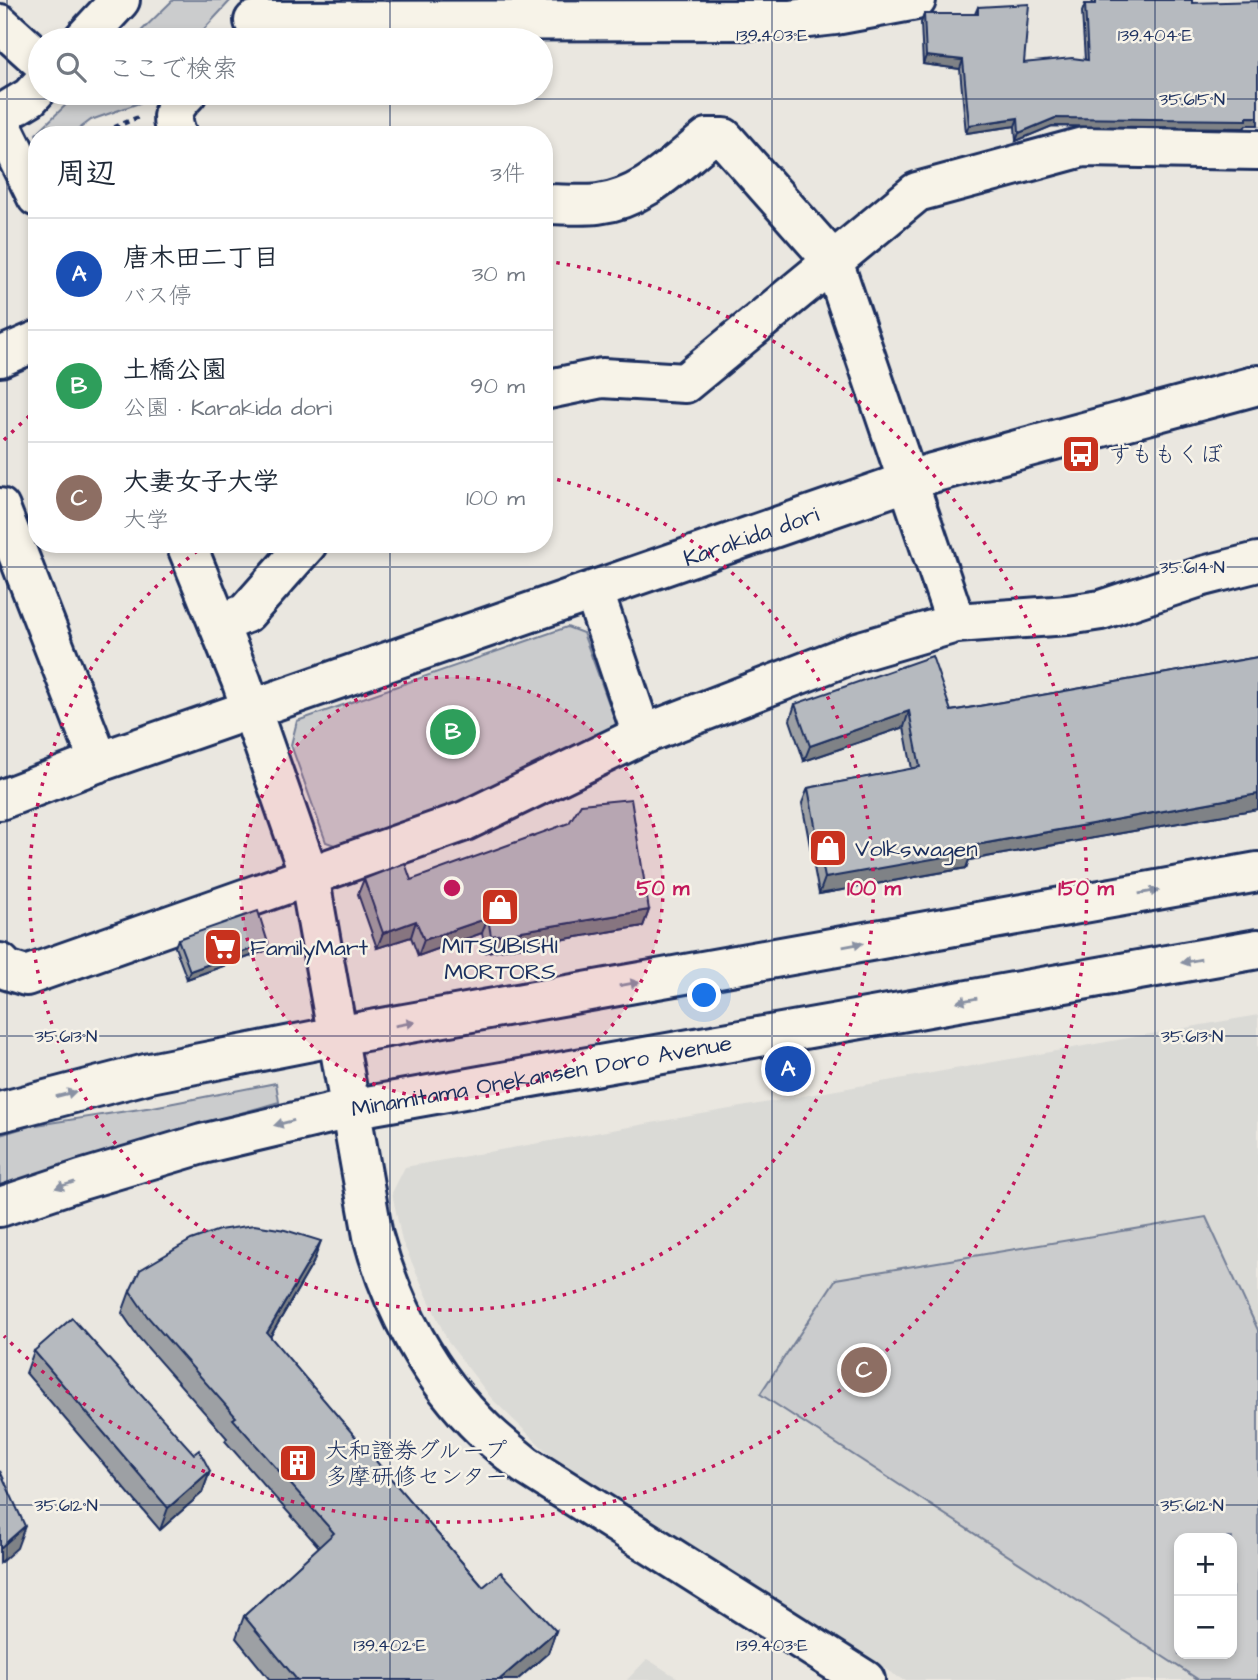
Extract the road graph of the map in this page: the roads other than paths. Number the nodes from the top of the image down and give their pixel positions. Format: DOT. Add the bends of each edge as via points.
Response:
graph roads {
  1 [pos="120,0"];
  2 [pos="916,0"];
  3 [pos="835,8"];
  4 [pos="255,20"];
  5 [pos="0,24"];
  6 [pos="94,28"];
  7 [pos="28,49"];
  8 [pos="28,98"];
  9 [pos="0,115"];
  10 [pos="0,122"];
  11 [pos="1258,150"];
  12 [pos="28,179"];
  13 [pos="553,204"];
  14 [pos="833,261"];
  15 [pos="28,345"];
  16 [pos="0,357"];
  17 [pos="1258,385"];
  18 [pos="553,388"];
  19 [pos="907,482"];
  20 [pos="0,508"];
  21 [pos="190,553"];
  22 [pos="299,553"];
  23 [pos="1258,562"];
  24 [pos="594,592"];
  25 [pos="956,623"];
  26 [pos="220,624"];
  27 [pos="253,710"];
  28 [pos="642,735"];
  29 [pos="99,762"];
  30 [pos="0,800"];
  31 [pos="1258,872"];
  32 [pos="309,875"];
  33 [pos="1258,949"];
  34 [pos="0,963"];
  35 [pos="337,1037"];
  36 [pos="351,1109"];
  37 [pos="0,1112"];
  38 [pos="4,1205"];
  39 [pos="865,1680"];
  1 -- 6 [label="street"];
  2 -- 3 [label="street"];
  3 -- 4 [label="street" via="778,20"];
  5 -- 7 [label="street"];
  8 -- 9 [label="street"];
  10 -- 12 [label="street"];
  11 -- 14 [label="street" via="1083,147 916,192"];
  13 -- 14 [label="street" via="599,204 624,197 648,187 708,138 724,138"];
  14 -- 18 [label="street" via="685,383 602,378"];
  14 -- 19 [label="street"];
  15 -- 16 [label="street"];
  17 -- 19 [label="street, Karakida dori"];
  19 -- 24 [label="street, Karakida dori"];
  19 -- 25 [label="street"];
  20 -- 29 [label="street"];
  21 -- 26 [label="street"];
  22 -- 26 [label="street" via="246,613"];
  23 -- 25 [label="street" via="1101,610"];
  24 -- 27 [label="street, Karakida dori"];
  24 -- 28 [label="street"];
  25 -- 28 [label="street" via="857,652"];
  26 -- 27 [label="street"];
  27 -- 29 [label="street, Karakida dori"];
  27 -- 32 [label="street"];
  28 -- 32 [label="street" via="465,821"];
  29 -- 30 [label="street, Karakida dori"];
  35 -- 31 [label="street, one-way"];
  32 -- 34 [label="street" via="26,975"];
  32 -- 35 [label="street"];
  33 -- 36 [label="street, Minamitama Onekansen Doro Avenue, one-way"];
  35 -- 36 [label="street"];
  37 -- 35 [label="street, one-way" via="150,1073"];
  36 -- 38 [label="street, Minamitama Onekansen Doro Avenue, one-way" via="202,1144"];
  36 -- 39 [label="street" via="382,1269 422,1351 483,1430 525,1465"];
}
